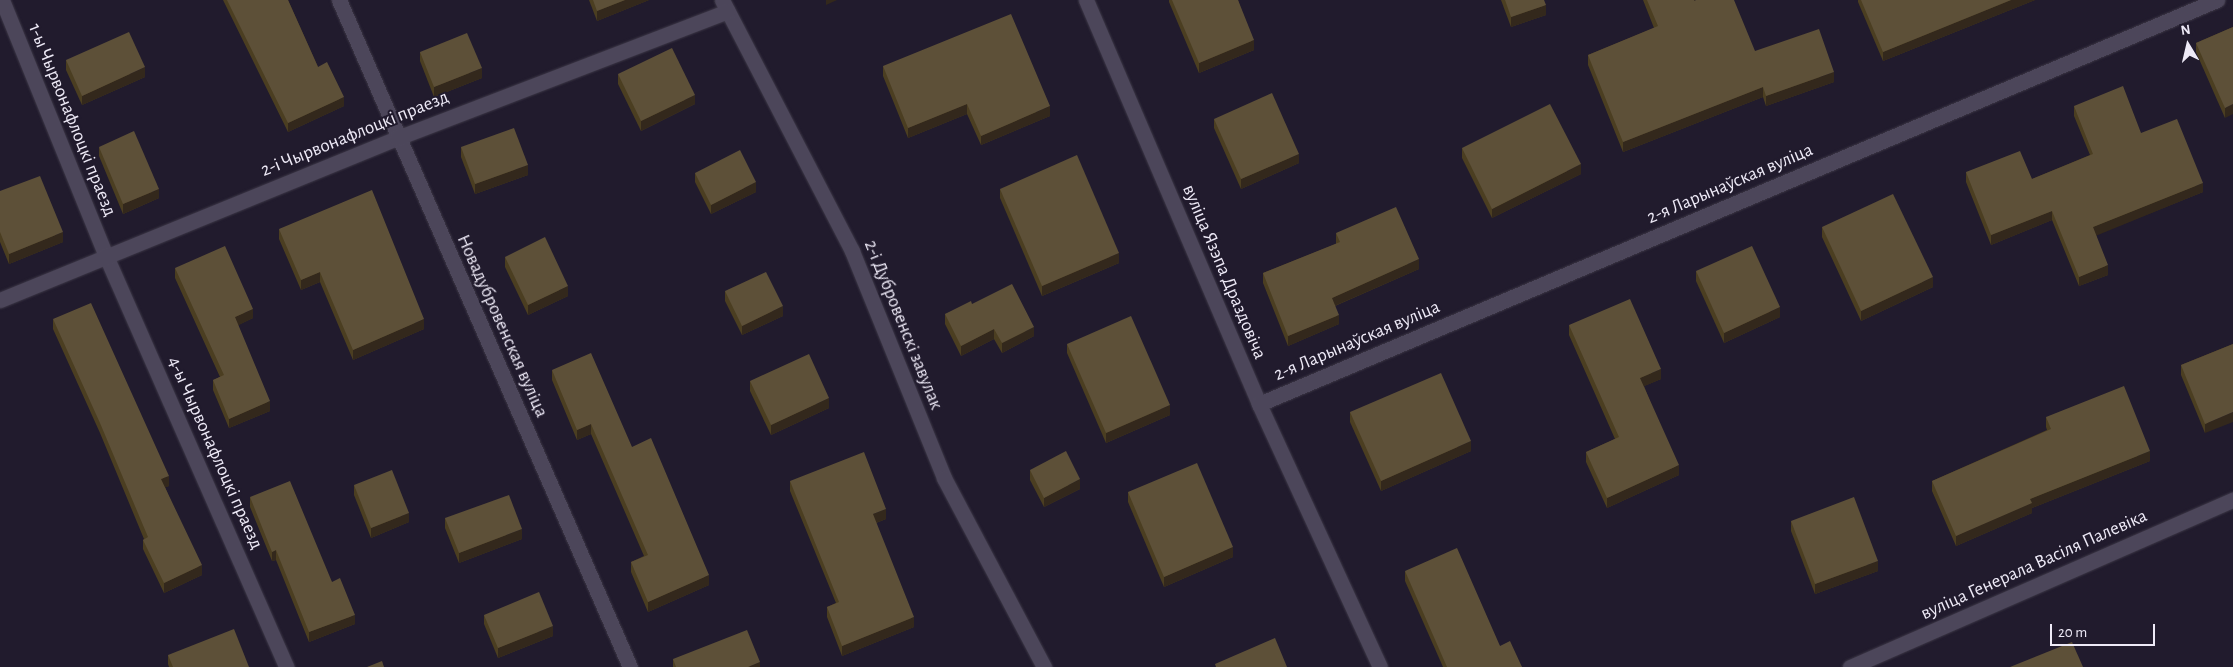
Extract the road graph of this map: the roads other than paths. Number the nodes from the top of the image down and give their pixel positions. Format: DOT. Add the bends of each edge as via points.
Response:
graph roads {
  1 [pos="2,0"];
  2 [pos="339,0"];
  3 [pos="1086,0"];
  4 [pos="2217,0"];
  5 [pos="725,6"];
  6 [pos="397,138"];
  7 [pos="106,256"];
  8 [pos="0,300"];
  9 [pos="1259,404"];
  10 [pos="2233,500"];
  11 [pos="286,667"];
  12 [pos="630,667"];
  13 [pos="1044,667"];
  14 [pos="1380,667"];
  15 [pos="1850,667"];
  1 -- 7 [label="street, 1-ы Чырвонафлоцкі праезд"];
  2 -- 6 [label="street, Новадубровенская вуліца"];
  3 -- 9 [label="street, вуліца Язэпа Драздовіча"];
  4 -- 9 [label="street, 2-я Ларынаўская вуліца"];
  5 -- 6 [label="street, 2-і Чырвонафлоцкі праезд"];
  5 -- 13 [label="street, 2-і Дубровенскі завулак" via="852,251 944,478"];
  6 -- 7 [label="street, 2-і Чырвонафлоцкі праезд"];
  6 -- 12 [label="street, Новадубровенская вуліца"];
  7 -- 8 [label="street, 2-і Чырвонафлоцкі праезд"];
  7 -- 11 [label="street, 4-ы Чырвонафлоцкі праезд"];
  9 -- 14 [label="street, вуліца Язэпа Драздовіча"];
  10 -- 15 [label="street, вуліца Генерала Васіля Палевіка"];
}
